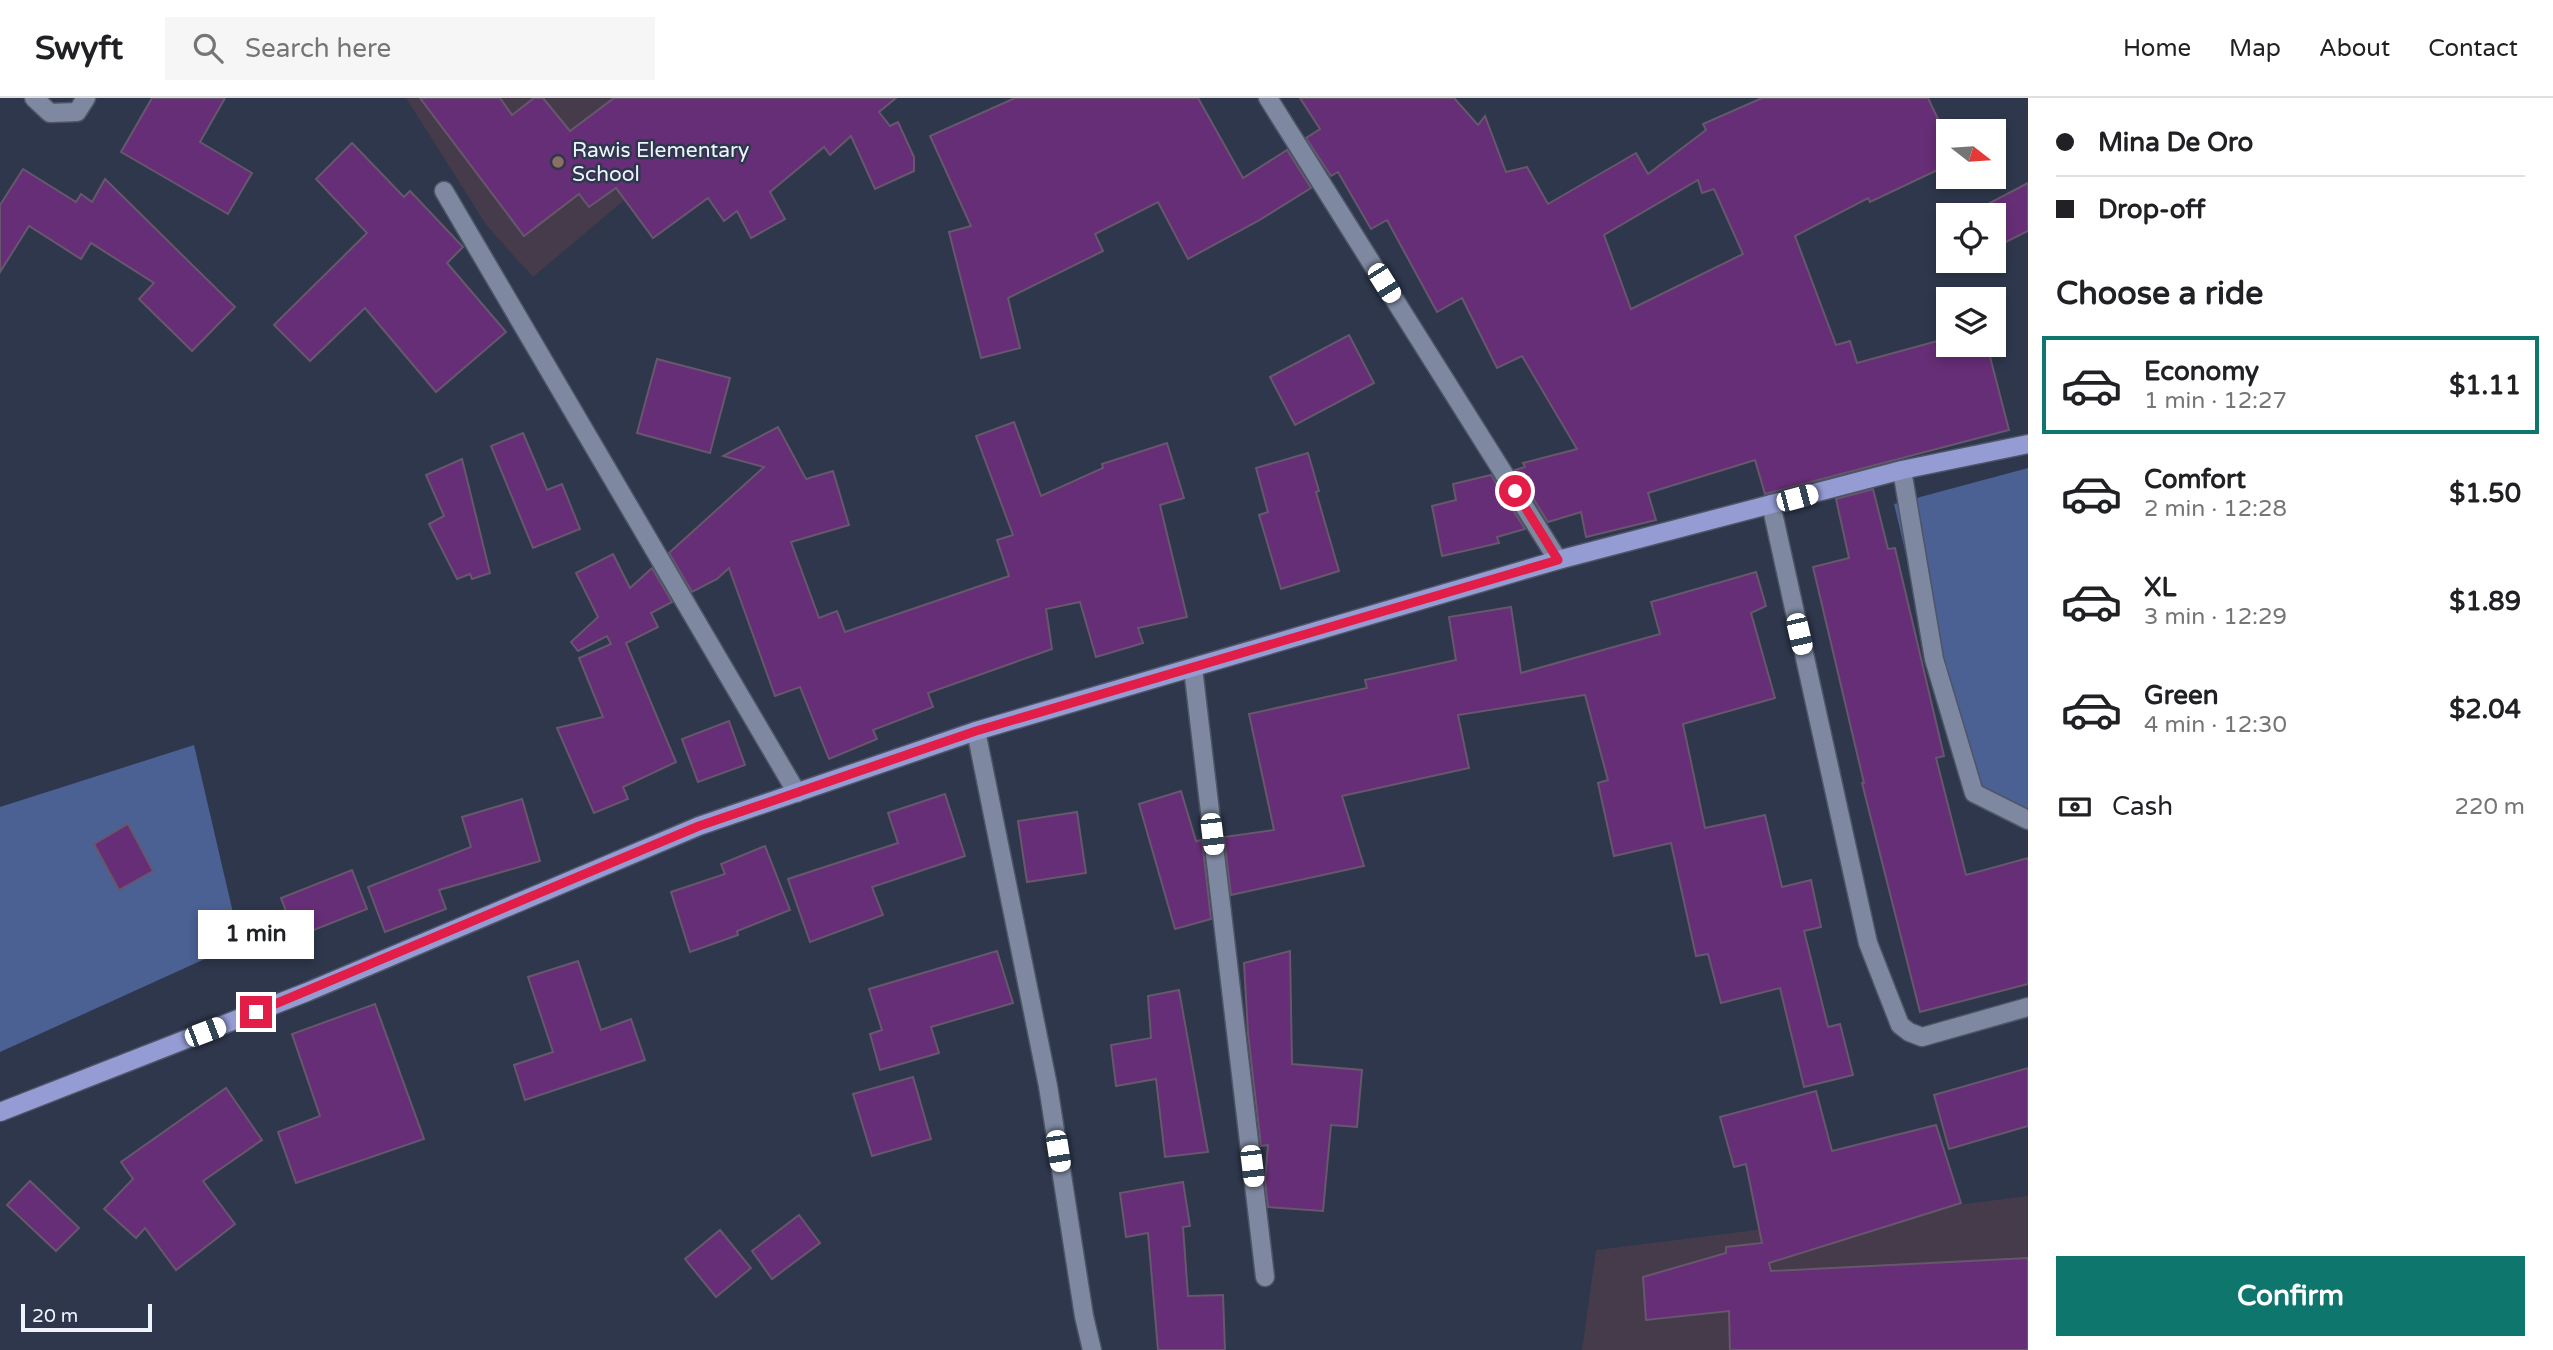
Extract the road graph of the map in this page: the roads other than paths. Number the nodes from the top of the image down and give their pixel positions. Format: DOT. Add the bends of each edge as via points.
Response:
graph roads {
  1 [pos="34,98"];
  2 [pos="86,98"];
  3 [pos="1268,98"];
  4 [pos="444,191"];
  5 [pos="2028,444"];
  6 [pos="1902,470"];
  7 [pos="1771,505"];
  8 [pos="1558,560"];
  9 [pos="1193,668"];
  10 [pos="976,731"];
  11 [pos="797,793"];
  12 [pos="2028,820"];
  13 [pos="2028,1007"];
  14 [pos="0,1112"];
  15 [pos="1265,1277"];
  16 [pos="1093,1350"];
  1 -- 2 [label="street" via="50,113 77,112"];
  3 -- 8 [label="street"];
  4 -- 11 [label="street"];
  5 -- 6 [label="main road"];
  6 -- 7 [label="main road"];
  6 -- 12 [label="street" via="1934,659 1974,793"];
  7 -- 8 [label="main road"];
  7 -- 13 [label="street" via="1868,943 1900,1024 1922,1037"];
  8 -- 9 [label="main road"];
  9 -- 10 [label="main road"];
  9 -- 15 [label="street"];
  10 -- 11 [label="main road"];
  10 -- 16 [label="street" via="1048,1086"];
  11 -- 14 [label="main road" via="699,826 307,992"];
}
